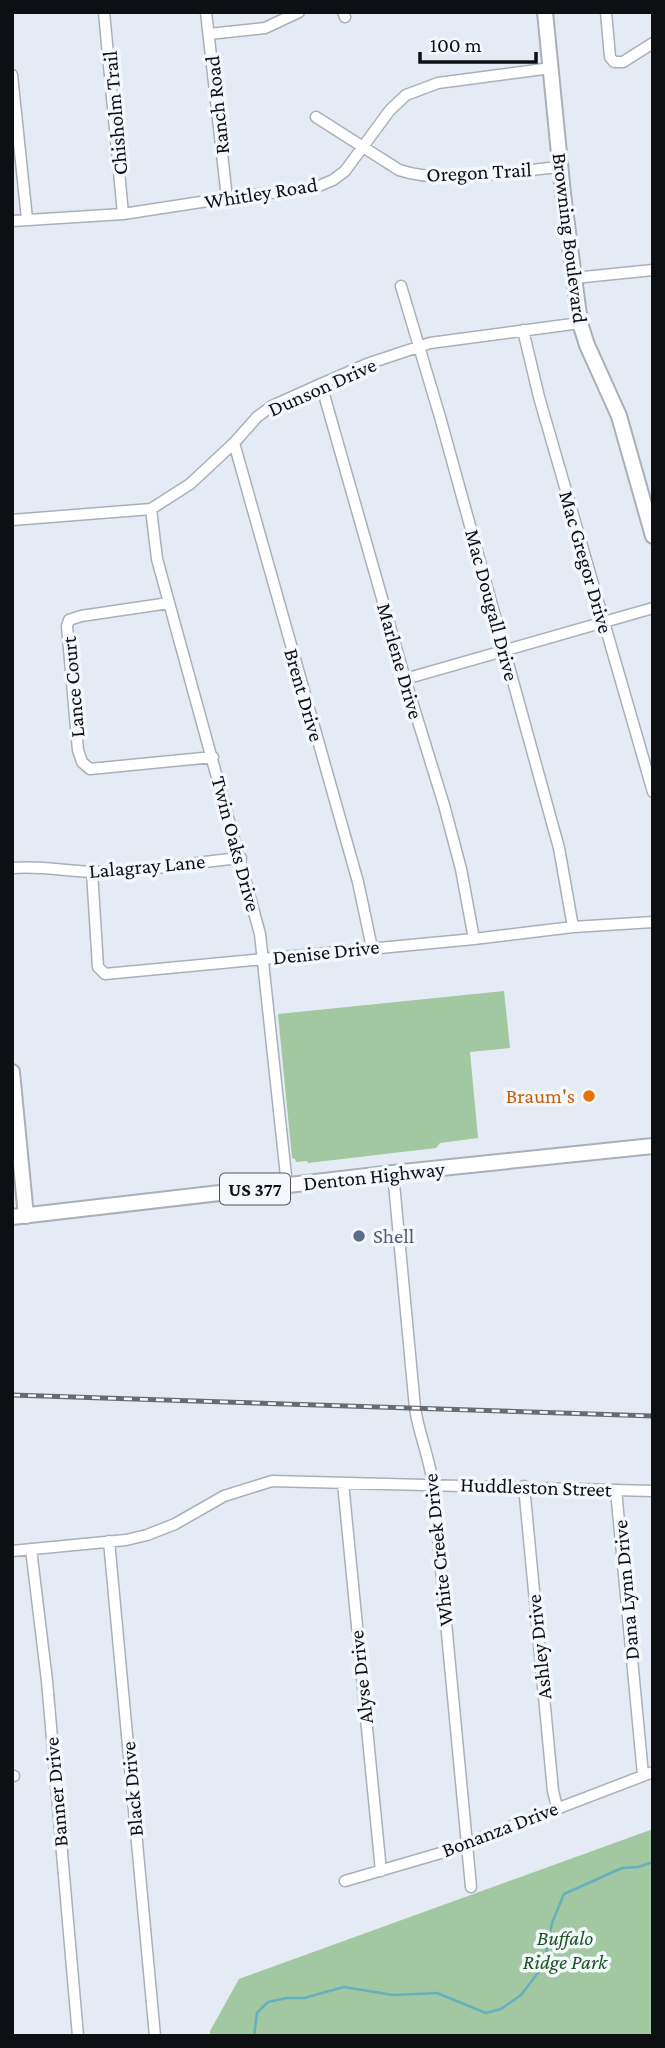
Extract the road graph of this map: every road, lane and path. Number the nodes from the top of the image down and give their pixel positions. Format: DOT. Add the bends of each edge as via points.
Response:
graph roads {
  1 [pos="104,12"];
  2 [pos="206,12"];
  3 [pos="299,12"];
  4 [pos="545,12"];
  5 [pos="606,12"];
  6 [pos="209,34"];
  7 [pos="653,43"];
  8 [pos="551,68"];
  9 [pos="12,75"];
  10 [pos="316,117"];
  11 [pos="364,147"];
  12 [pos="560,167"];
  13 [pos="227,198"];
  14 [pos="124,214"];
  15 [pos="27,219"];
  16 [pos="12,221"];
  17 [pos="653,270"];
  18 [pos="574,278"];
  19 [pos="401,286"];
  20 [pos="580,323"];
  21 [pos="523,330"];
  22 [pos="419,346"];
  23 [pos="321,384"];
  24 [pos="234,443"];
  25 [pos="151,509"];
  26 [pos="12,520"];
  27 [pos="653,536"];
  28 [pos="169,603"];
  29 [pos="653,608"];
  30 [pos="603,622"];
  31 [pos="504,650"];
  32 [pos="405,679"];
  33 [pos="213,757"];
  34 [pos="653,792"];
  35 [pos="241,858"];
  36 [pos="12,868"];
  37 [pos="92,872"];
  38 [pos="653,922"];
  39 [pos="573,927"];
  40 [pos="474,939"];
  41 [pos="372,948"];
  42 [pos="263,958"];
  43 [pos="12,1073"];
  44 [pos="653,1146"];
  45 [pos="393,1173"];
  46 [pos="287,1185"];
  47 [pos="19,1217"];
  48 [pos="343,1483"];
  49 [pos="433,1485"];
  50 [pos="524,1486"];
  51 [pos="616,1490"];
  52 [pos="653,1491"];
  53 [pos="109,1541"];
  54 [pos="31,1549"];
  55 [pos="12,1551"];
  56 [pos="648,1773"];
  57 [pos="557,1807"];
  58 [pos="467,1843"];
  59 [pos="381,1871"];
  60 [pos="345,1881"];
  61 [pos="471,1886"];
  62 [pos="78,2036"];
  63 [pos="155,2036"];
  1 -- 14 [label="street, Chisholm Trail"];
  2 -- 6 [label="street, Ranch Road"];
  3 -- 6 [label="street" via="265,28"];
  4 -- 8 [label="street, Browning Boulevard"];
  5 -- 7 [label="street" via="614,62 623,62"];
  6 -- 13 [label="street, Ranch Road"];
  8 -- 11 [label="street, Whitley Road" via="421,88 390,110"];
  8 -- 12 [label="street, Browning Boulevard"];
  9 -- 15 [label="street"];
  10 -- 11 [label="street, Oregon Trail"];
  11 -- 12 [label="street, Oregon Trail" via="413,175 443,177"];
  11 -- 13 [label="street, Whitley Road" via="345,171 324,185"];
  12 -- 18 [label="street, Browning Boulevard"];
  13 -- 14 [label="street, Whitley Road"];
  14 -- 15 [label="street, Whitley Road"];
  15 -- 16 [label="street, Whitley Road"];
  17 -- 18 [label="street"];
  18 -- 20 [label="street, Browning Boulevard"];
  19 -- 22 [label="street, Mac Dougall Drive"];
  20 -- 21 [label="street, Dunson Drive"];
  20 -- 27 [label="street, Browning Boulevard" via="619,416"];
  21 -- 22 [label="street, Dunson Drive"];
  21 -- 30 [label="street, Mac Gregor Drive"];
  22 -- 23 [label="street, Dunson Drive"];
  22 -- 31 [label="street, Mac Dougall Drive"];
  23 -- 24 [label="street, Dunson Drive" via="272,406"];
  23 -- 32 [label="street, Marlene Drive"];
  24 -- 25 [label="street, Dunson Drive" via="190,484"];
  24 -- 41 [label="street, Brent Drive" via="358,882"];
  25 -- 26 [label="street, Dunson Drive"];
  25 -- 28 [label="street, Twin Oaks Drive" via="157,559"];
  28 -- 33 [label="street, Twin Oaks Drive"];
  28 -- 33 [label="street, Lance Court" via="69,620 78,750 90,769"];
  29 -- 30 [label="street"];
  30 -- 31 [label="street"];
  30 -- 34 [label="street, Mac Gregor Drive"];
  31 -- 32 [label="street"];
  31 -- 39 [label="street, Mac Dougall Drive" via="559,848"];
  32 -- 40 [label="street, Marlene Drive" via="461,869"];
  33 -- 35 [label="street, Twin Oaks Drive"];
  35 -- 37 [label="street, Lalagray Lane"];
  35 -- 42 [label="street, Twin Oaks Drive"];
  36 -- 37 [label="street, Lalagray Lane" via="46,866"];
  37 -- 42 [label="street, Denise Drive" via="98,967 105,974"];
  38 -- 39 [label="street, Denise Drive"];
  39 -- 40 [label="street, Denise Drive"];
  40 -- 41 [label="street, Denise Drive"];
  41 -- 42 [label="street, Denise Drive"];
  42 -- 46 [label="street, Twin Oaks Drive"];
  43 -- 47 [label="street"];
  44 -- 45 [label="street, Denton Highway / US 377"];
  45 -- 46 [label="street, Denton Highway / US 377"];
  45 -- 49 [label="street, White Creek Drive" via="415,1408"];
  46 -- 47 [label="street, Denton Highway / US 377"];
  48 -- 49 [label="street, Huddleston Street"];
  48 -- 53 [label="street, Huddleston Street" via="272,1481 224,1496 161,1531"];
  48 -- 59 [label="street, Alyse Drive"];
  49 -- 50 [label="street, Huddleston Street"];
  49 -- 58 [label="street, White Creek Drive"];
  50 -- 51 [label="street, Huddleston Street"];
  50 -- 57 [label="street, Ashley Drive"];
  51 -- 52 [label="street, Huddleston Street"];
  51 -- 56 [label="street, Dana Lynn Drive"];
  53 -- 54 [label="street, Huddleston Street"];
  53 -- 63 [label="street, Black Drive"];
  54 -- 55 [label="street, Huddleston Street"];
  54 -- 62 [label="street, Banner Drive"];
  56 -- 57 [label="street, Bonanza Drive"];
  57 -- 58 [label="street, Bonanza Drive"];
  58 -- 59 [label="street, Bonanza Drive"];
  58 -- 61 [label="street, White Creek Drive"];
  59 -- 60 [label="street, Bonanza Drive"];
}
